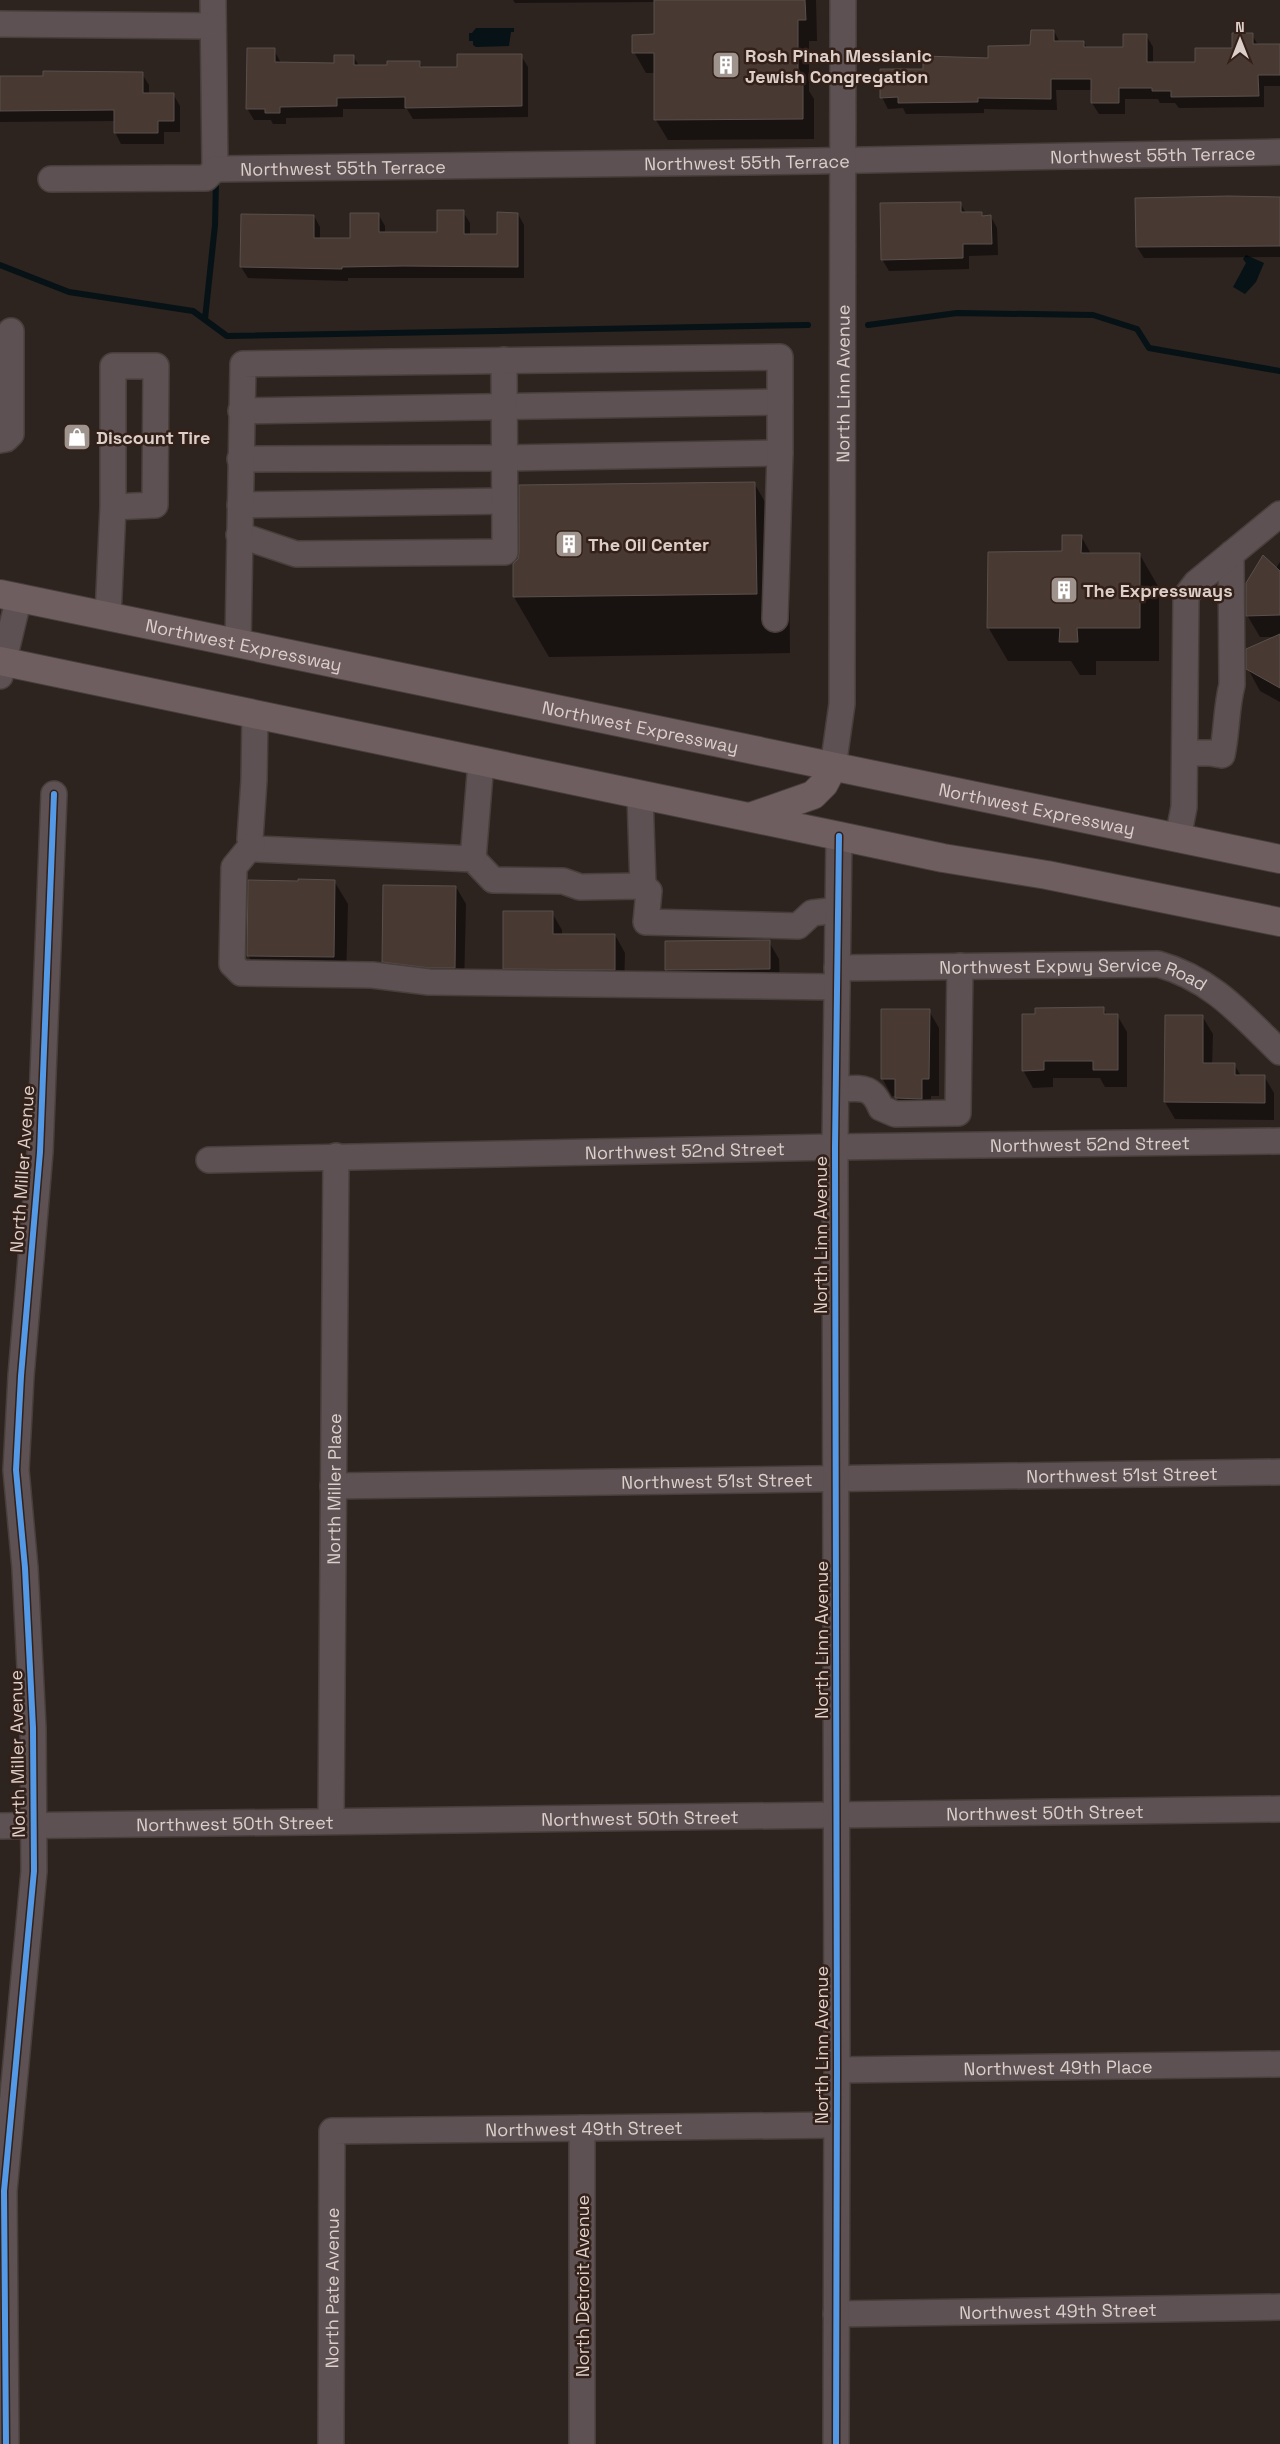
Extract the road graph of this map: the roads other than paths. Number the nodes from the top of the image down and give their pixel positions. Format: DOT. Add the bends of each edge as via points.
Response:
graph roads {
  1 [pos="213,0"];
  2 [pos="843,0"];
  3 [pos="0,24"];
  4 [pos="213,26"];
  5 [pos="1280,152"];
  6 [pos="842,159"];
  7 [pos="215,169"];
  8 [pos="51,179"];
  9 [pos="4,332"];
  10 [pos="504,360"];
  11 [pos="780,402"];
  12 [pos="504,405"];
  13 [pos="242,411"];
  14 [pos="0,440"];
  15 [pos="780,453"];
  16 [pos="505,458"];
  17 [pos="240,459"];
  18 [pos="504,501"];
  19 [pos="240,505"];
  20 [pos="113,507"];
  21 [pos="1280,514"];
  22 [pos="239,535"];
  23 [pos="1231,554"];
  24 [pos="9,595"];
  25 [pos="108,616"];
  26 [pos="775,618"];
  27 [pos="238,644"];
  28 [pos="1,666"];
  29 [pos="255,715"];
  30 [pos="1185,752"];
  31 [pos="481,762"];
  32 [pos="833,767"];
  33 [pos="54,794"];
  34 [pos="640,795"];
  35 [pos="749,818"];
  36 [pos="839,836"];
  37 [pos="1178,838"];
  38 [pos="252,845"];
  39 [pos="473,859"];
  40 [pos="1280,859"];
  41 [pos="643,886"];
  42 [pos="838,910"];
  43 [pos="1280,922"];
  44 [pos="960,966"];
  45 [pos="837,978"];
  46 [pos="1280,1052"];
  47 [pos="836,1090"];
  48 [pos="1280,1141"];
  49 [pos="835,1147"];
  50 [pos="336,1156"];
  51 [pos="209,1160"];
  52 [pos="1280,1472"];
  53 [pos="837,1478"];
  54 [pos="333,1486"];
  55 [pos="1280,1809"];
  56 [pos="836,1814"];
  57 [pos="331,1821"];
  58 [pos="0,1826"];
  59 [pos="34,1826"];
  60 [pos="1280,2064"];
  61 [pos="837,2070"];
  62 [pos="836,2125"];
  63 [pos="582,2128"];
  64 [pos="332,2131"];
  65 [pos="2,2191"];
  66 [pos="1280,2307"];
  67 [pos="836,2314"];
  68 [pos="6,2444"];
  69 [pos="331,2444"];
  70 [pos="582,2444"];
  71 [pos="836,2444"];
  1 -- 4 [label="street"];
  2 -- 6 [label="street, North Linn Avenue"];
  3 -- 4 [label="street"];
  4 -- 7 [label="street"];
  5 -- 6 [label="street, Northwest 55th Terrace"];
  6 -- 7 [label="street, Northwest 55th Terrace"];
  6 -- 32 [label="street, North Linn Avenue" via="842,704"];
  7 -- 8 [label="street" via="206,178"];
  9 -- 14 [label="street" via="11,434"];
  10 -- 11 [label="street" via="780,357"];
  10 -- 12 [label="street"];
  10 -- 13 [label="street" via="243,364"];
  11 -- 12 [label="street"];
  11 -- 15 [label="street"];
  12 -- 13 [label="street"];
  12 -- 16 [label="street"];
  13 -- 17 [label="street"];
  15 -- 16 [label="street"];
  15 -- 26 [label="street"];
  16 -- 17 [label="street"];
  16 -- 18 [label="street"];
  17 -- 19 [label="street"];
  18 -- 19 [label="street"];
  18 -- 22 [label="street" via="505,552 296,554"];
  19 -- 22 [label="street"];
  20 -- 20 [label="street" via="113,366 156,366 155,505"];
  20 -- 25 [label="street"];
  21 -- 23 [label="street"];
  22 -- 27 [label="street"];
  23 -- 30 [label="street" via="1196,583 1186,596"];
  23 -- 30 [label="street" via="1232,685 1222,755"];
  24 -- 25 [label="highway, Northwest Expressway"];
  24 -- 28 [label="street"];
  25 -- 27 [label="highway, Northwest Expressway"];
  27 -- 32 [label="highway, Northwest Expressway"];
  28 -- 29 [label="highway"];
  29 -- 31 [label="highway"];
  29 -- 38 [label="street"];
  30 -- 37 [label="street" via="1184,807"];
  31 -- 34 [label="highway"];
  31 -- 39 [label="street"];
  32 -- 35 [label="highway" via="824,784 813,795"];
  32 -- 37 [label="highway, Northwest Expressway"];
  33 -- 59 [label="street, North Miller Avenue" via="40,1152 16,1470 29,1643"];
  34 -- 35 [label="highway"];
  34 -- 41 [label="street"];
  35 -- 36 [label="highway"];
  36 -- 42 [label="street, North Linn Avenue"];
  36 -- 43 [label="highway"];
  37 -- 40 [label="highway, Northwest Expressway"];
  38 -- 39 [label="street" via="257,849"];
  38 -- 45 [label="street, Northwest Expwy Service Road" via="234,867 232,964 242,973 372,975 429,982"];
  39 -- 41 [label="street" via="493,880 563,880 580,888"];
  41 -- 42 [label="street" via="650,891 646,922 798,926 812,913"];
  42 -- 45 [label="street, North Linn Avenue"];
  44 -- 45 [label="street, Northwest Expwy Service Road"];
  44 -- 46 [label="street, Northwest Expwy Service Road" via="1139,963 1176,969 1214,990"];
  44 -- 47 [label="street" via="958,1113 894,1114 882,1108 876,1095 867,1089"];
  45 -- 47 [label="street, North Linn Avenue"];
  47 -- 49 [label="street, North Linn Avenue"];
  48 -- 49 [label="street, Northwest 52nd Street"];
  49 -- 50 [label="street, Northwest 52nd Street"];
  49 -- 53 [label="street, North Linn Avenue"];
  50 -- 51 [label="street, Northwest 52nd Street"];
  50 -- 54 [label="street, North Miller Place"];
  52 -- 53 [label="street, Northwest 51st Street"];
  53 -- 54 [label="street, Northwest 51st Street"];
  53 -- 56 [label="street, North Linn Avenue"];
  54 -- 57 [label="street, North Miller Place"];
  55 -- 56 [label="street, Northwest 50th Street"];
  56 -- 57 [label="street, Northwest 50th Street"];
  56 -- 61 [label="street, North Linn Avenue"];
  57 -- 59 [label="street, Northwest 50th Street"];
  58 -- 59 [label="street, Northwest 50th Street"];
  59 -- 65 [label="street, North Miller Avenue" via="34,1871"];
  60 -- 61 [label="street, Northwest 49th Place"];
  61 -- 62 [label="street, North Linn Avenue"];
  62 -- 63 [label="street, Northwest 49th Street"];
  62 -- 67 [label="street, North Linn Avenue"];
  63 -- 64 [label="street, Northwest 49th Street"];
  63 -- 70 [label="street, North Detroit Avenue"];
  64 -- 69 [label="street, North Pate Avenue"];
  65 -- 68 [label="street, North Miller Avenue"];
  66 -- 67 [label="street, Northwest 49th Street"];
  67 -- 71 [label="street, North Linn Avenue"];
}
